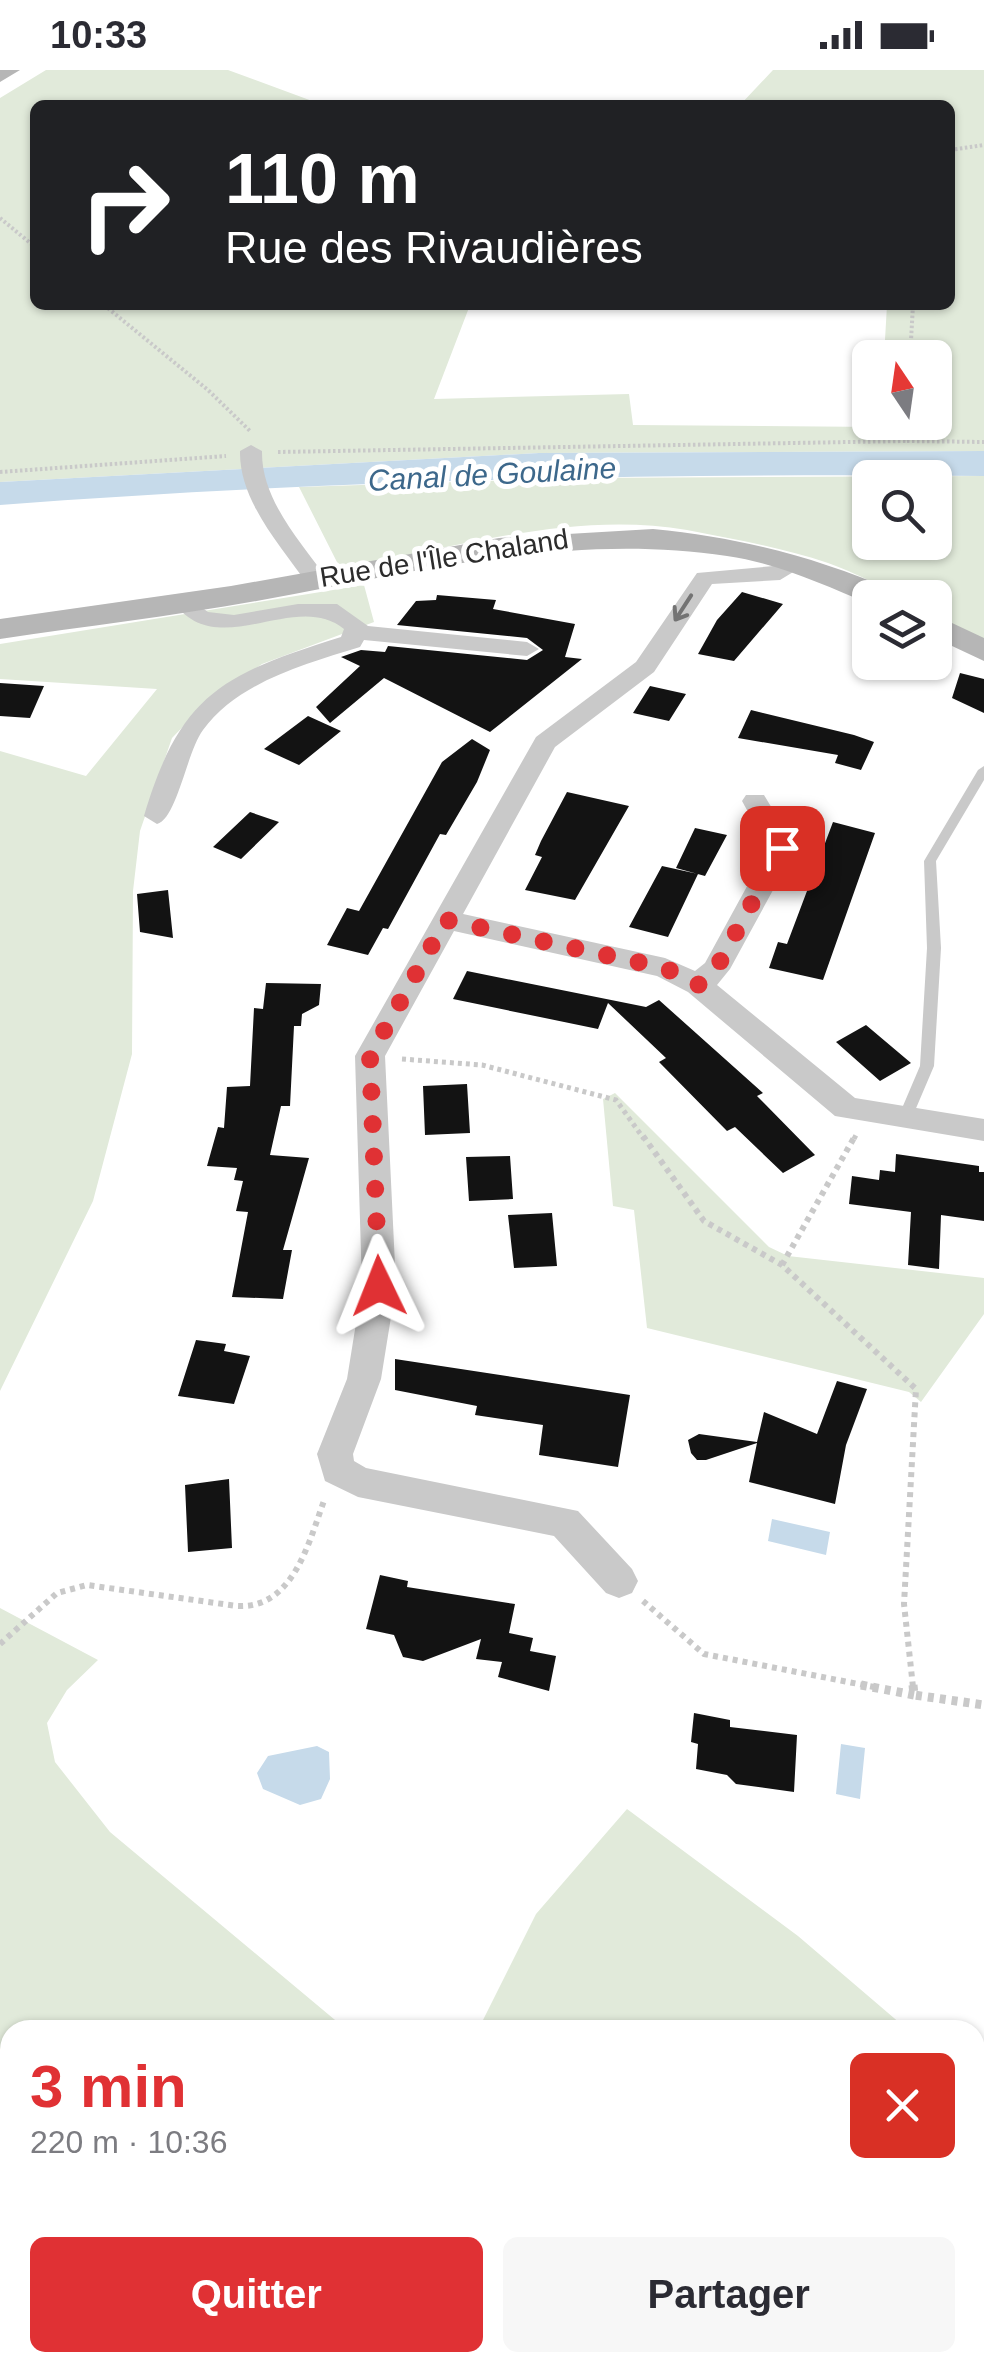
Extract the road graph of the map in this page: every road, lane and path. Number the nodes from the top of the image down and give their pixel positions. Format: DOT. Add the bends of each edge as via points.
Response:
graph roads {
  1 [pos="9,70"];
  2 [pos="0,75"];
  3 [pos="984,145"];
  4 [pos="955,149"];
  5 [pos="0,218"];
  6 [pos="30,243"];
  7 [pos="110,310"];
  8 [pos="913,310"];
  9 [pos="911,340"];
  10 [pos="908,442"];
  11 [pos="984,442"];
  12 [pos="250,455"];
  13 [pos="0,472"];
  14 [pos="796,562"];
  15 [pos="316,580"];
  16 [pos="852,585"];
  17 [pos="186,603"];
  18 [pos="0,629"];
  19 [pos="355,632"];
  20 [pos="952,633"];
  21 [pos="527,649"];
  22 [pos="984,651"];
  23 [pos="984,770"];
  24 [pos="755,801"];
  25 [pos="157,816"];
  26 [pos="446,920"];
  27 [pos="698,985"];
  28 [pos="370,1056"];
  29 [pos="867,1115"];
  30 [pos="904,1120"];
  31 [pos="984,1130"];
  32 [pos="782,1264"];
  33 [pos="338,1470"];
  34 [pos="619,1581"];
  35 [pos="0,1644"];
  36 [pos="914,1695"];
  37 [pos="984,1705"];
  1 -- 2 [label="street"];
  3 -- 4 [label="path"];
  5 -- 6 [label="path"];
  7 -- 12 [label="path" via="228,406 250,430"];
  8 -- 9 [label="path"];
  10 -- 11 [label="path"];
  10 -- 12 [label="path"];
  12 -- 13 [label="path"];
  12 -- 15 [label="street" via="265,504"];
  14 -- 15 [label="street, Rue de l'Île Chaland" via="704,541 579,536"];
  14 -- 16 [label="street, Rue de l'Île Chaland"];
  14 -- 26 [label="street, one-way" via="780,574 705,578 645,666 556,730"];
  15 -- 17 [label="street, Rue de l'Île Chaland"];
  17 -- 18 [label="street, Rue de l'Île Chaland"];
  17 -- 19 [label="street" via="200,618 234,622 337,610 357,626"];
  19 -- 21 [label="street"];
  19 -- 25 [label="street" via="351,642 268,668 192,726"];
  20 -- 22 [label="street"];
  23 -- 30 [label="lane" via="930,860 934,948 927,1066"];
  24 -- 27 [label="street" via="782,848 716,969"];
  26 -- 27 [label="street" via="665,968"];
  26 -- 28 [label="street"];
  27 -- 29 [label="street" via="846,1108"];
  28 -- 32 [label="path" via="482,1065 616,1100 704,1221"];
  28 -- 33 [label="street" via="379,1286 364,1378 335,1454"];
  29 -- 30 [label="street"];
  29 -- 32 [label="path"];
  30 -- 31 [label="street"];
  32 -- 36 [label="path" via="916,1389 904,1604"];
  33 -- 34 [label="street" via="358,1482 565,1522"];
  33 -- 35 [label="path" via="299,1568 270,1601 237,1606 88,1585 57,1593"];
  34 -- 36 [label="path" via="704,1654"];
  36 -- 37 [label="path"];
}
